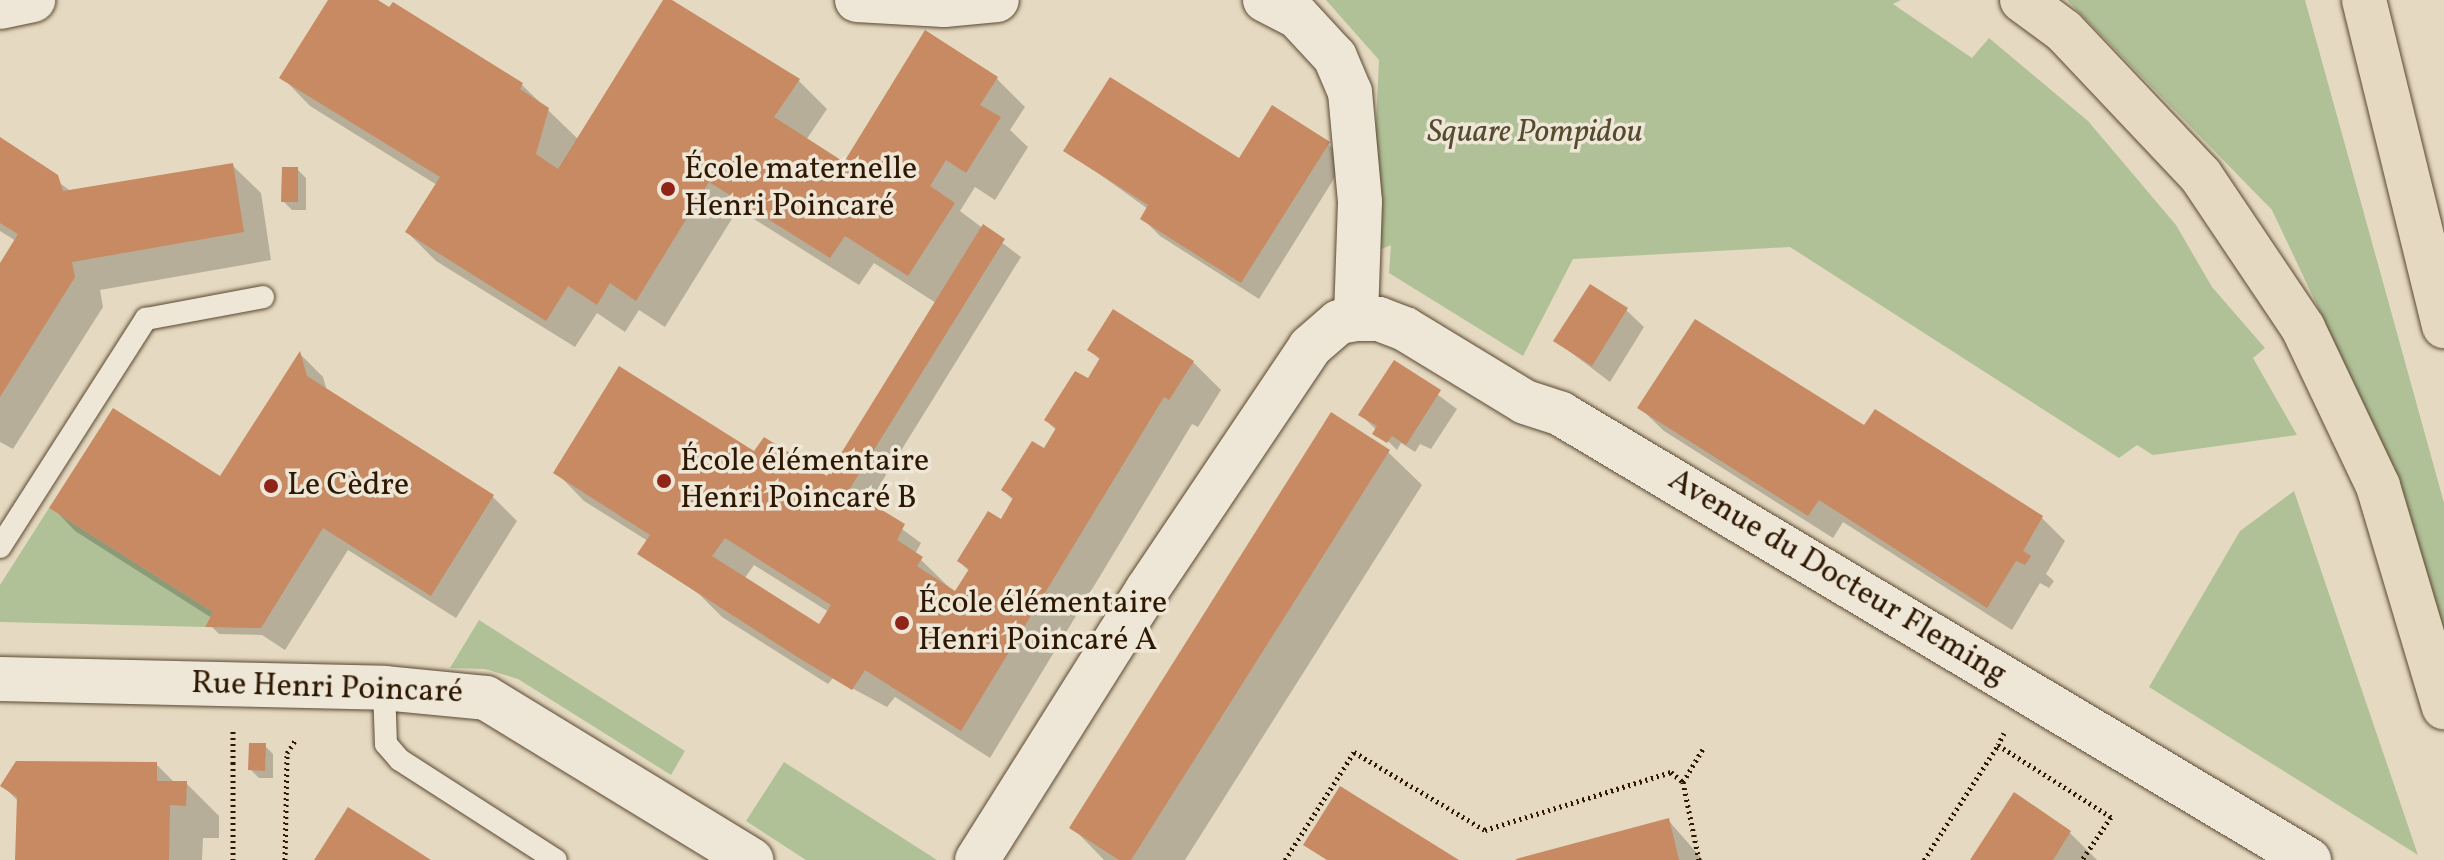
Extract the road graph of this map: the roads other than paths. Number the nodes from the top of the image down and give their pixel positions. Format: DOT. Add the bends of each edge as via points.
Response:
graph roads {
  1 [pos="33,0"];
  2 [pos="857,0"];
  3 [pos="997,0"];
  4 [pos="1265,0"];
  5 [pos="2022,0"];
  6 [pos="2364,0"];
  7 [pos="0,7"];
  8 [pos="263,297"];
  9 [pos="1356,319"];
  10 [pos="2444,326"];
  11 [pos="0,547"];
  12 [pos="0,679"];
  13 [pos="384,688"];
  14 [pos="2444,707"];
  15 [pos="556,860"];
  16 [pos="751,860"];
  17 [pos="977,860"];
  18 [pos="2309,860"];
  1 -- 7 [label="street"];
  2 -- 3 [label="street" via="944,5"];
  4 -- 9 [label="street" via="1297,16 1335,57 1350,92 1360,202"];
  5 -- 14 [label="main road" via="2064,31 2201,176 2303,328 2378,486"];
  6 -- 10 [label="main road"];
  8 -- 11 [label="lane" via="146,319"];
  9 -- 17 [label="street" via="1339,322 1310,347 1147,590"];
  9 -- 18 [label="street, Avenue du Docteur Fleming" via="1379,319 1405,329 1525,402 1561,414"];
  12 -- 13 [label="street, Rue Henri Poincaré"];
  13 -- 15 [label="lane" via="386,744 400,760"];
  13 -- 16 [label="street, Rue Henri Poincaré" via="464,693 505,706"];
}
